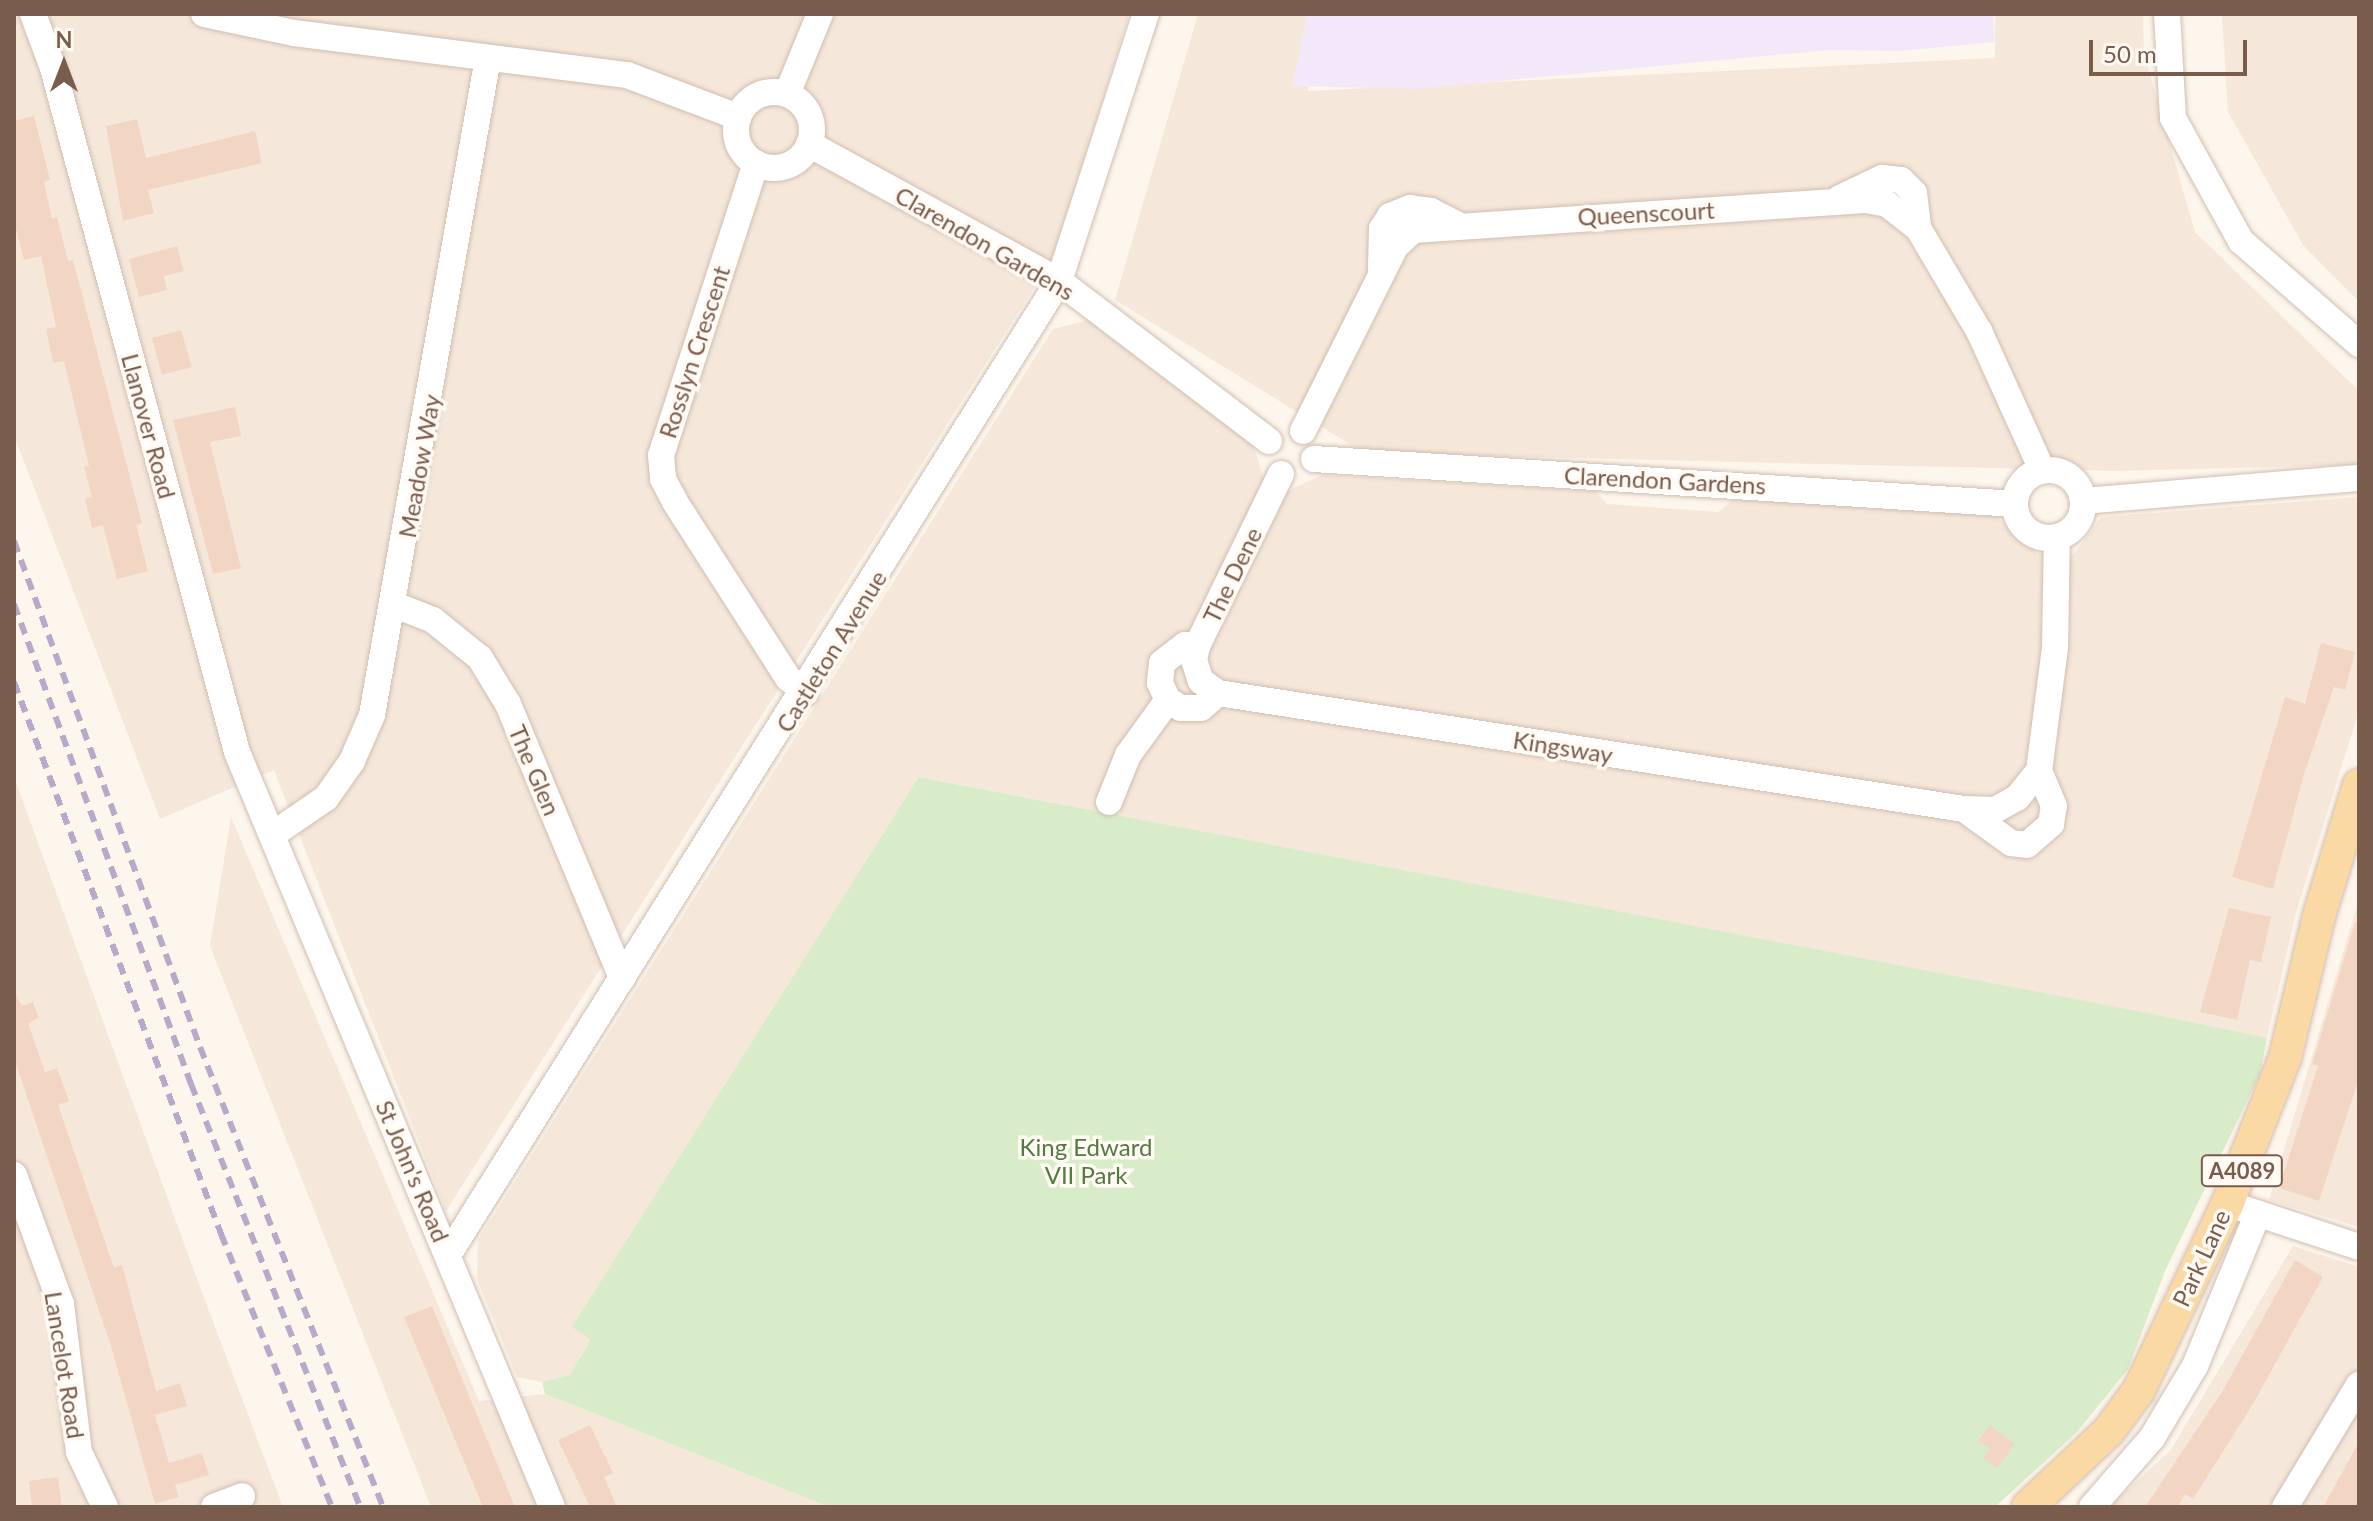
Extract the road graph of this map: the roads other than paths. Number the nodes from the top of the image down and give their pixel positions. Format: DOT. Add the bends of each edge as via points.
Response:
graph roads {
  1 [pos="33,14"];
  2 [pos="204,14"];
  3 [pos="820,14"];
  4 [pos="1146,14"];
  5 [pos="2167,14"];
  6 [pos="488,58"];
  7 [pos="787,94"];
  8 [pos="738,117"];
  9 [pos="809,144"];
  10 [pos="756,163"];
  11 [pos="1059,281"];
  12 [pos="2359,344"];
  13 [pos="1303,431"];
  14 [pos="1269,441"];
  15 [pos="1314,459"];
  16 [pos="2042,470"];
  17 [pos="1281,474"];
  18 [pos="2359,478"];
  19 [pos="2083,501"];
  20 [pos="2015,504"];
  21 [pos="2057,537"];
  22 [pos="395,605"];
  23 [pos="1197,646"];
  24 [pos="805,693"];
  25 [pos="1218,693"];
  26 [pos="1168,700"];
  27 [pos="2039,771"];
  28 [pos="2359,785"];
  29 [pos="1109,802"];
  30 [pos="1964,809"];
  31 [pos="272,835"];
  32 [pos="622,978"];
  33 [pos="14,1175"];
  34 [pos="2227,1205"];
  35 [pos="2258,1213"];
  36 [pos="22,1219"];
  37 [pos="2359,1247"];
  38 [pos="448,1255"];
  39 [pos="2359,1385"];
  40 [pos="242,1496"];
  41 [pos="105,1507"];
  42 [pos="214,1507"];
  43 [pos="552,1507"];
  44 [pos="2028,1507"];
  45 [pos="2092,1507"];
  46 [pos="2285,1507"];
  1 -- 31 [label="street, Llanover Road" via="53,68 237,752"];
  2 -- 6 [label="street" via="294,33"];
  3 -- 7 [label="street"];
  4 -- 11 [label="street, Castleton Avenue"];
  5 -- 12 [label="street" via="2173,118 2241,241"];
  6 -- 8 [label="street" via="627,75"];
  6 -- 22 [label="street, Meadow Way"];
  7 -- 8 [label="street" via="755,97"];
  7 -- 9 [label="street" via="807,111"];
  8 -- 10 [label="street" via="739,144"];
  9 -- 10 [label="street" via="792,163"];
  9 -- 11 [label="street, Clarendon Gardens"];
  10 -- 24 [label="street, Rosslyn Crescent" via="661,455 663,479 788,678"];
  11 -- 14 [label="street, Clarendon Gardens"];
  11 -- 24 [label="street, Castleton Avenue"];
  13 -- 14 [label="street" via="1282,429"];
  13 -- 15 [label="street" via="1314,443"];
  13 -- 16 [label="street, Queenscourt" via="1404,235 1458,224 1834,202 1882,178 1901,180 1914,193 1918,228 1979,331"];
  14 -- 17 [label="street" via="1269,463"];
  15 -- 17 [label="street" via="1301,474"];
  15 -- 20 [label="street, Clarendon Gardens"];
  16 -- 19 [label="street" via="2065,474"];
  16 -- 20 [label="street" via="2023,482"];
  17 -- 23 [label="street, The Dene"];
  18 -- 19 [label="street"];
  19 -- 21 [label="street" via="2077,523"];
  20 -- 21 [label="street" via="2024,526"];
  21 -- 27 [label="street, Kingsway" via="2055,648"];
  22 -- 31 [label="street, Meadow Way" via="372,715 352,761 326,798"];
  22 -- 32 [label="street, The Glen" via="433,620 480,658 494,681"];
  23 -- 25 [label="street" via="1194,660 1201,681"];
  23 -- 26 [label="street, The Dene" via="1185,645 1162,663 1160,683"];
  24 -- 32 [label="street, Castleton Avenue"];
  25 -- 26 [label="street" via="1201,708 1181,708"];
  25 -- 30 [label="street, Kingsway"];
  26 -- 29 [label="street" via="1128,755"];
  27 -- 30 [label="street, Kingsway" via="2017,798 1995,810"];
  27 -- 30 [label="street, Kingsway" via="2054,806 2051,824 2027,845 2011,843"];
  28 -- 34 [label="main road, Park Lane / A4089" via="2319,916 2285,1058"];
  31 -- 38 [label="street, St John's Road"];
  32 -- 38 [label="street, Castleton Avenue"];
  33 -- 36 [label="street, Lancelot Road"];
  34 -- 35 [label="street"];
  34 -- 44 [label="main road, Park Lane / A4089" via="2139,1390 2108,1432"];
  35 -- 37 [label="street"];
  35 -- 45 [label="street, Park Lane" via="2195,1366 2152,1438"];
  36 -- 41 [label="street, Lancelot Road" via="61,1304 79,1452"];
  38 -- 43 [label="street, St John's Road"];
  39 -- 46 [label="street"];
  40 -- 42 [label="street"];
}
